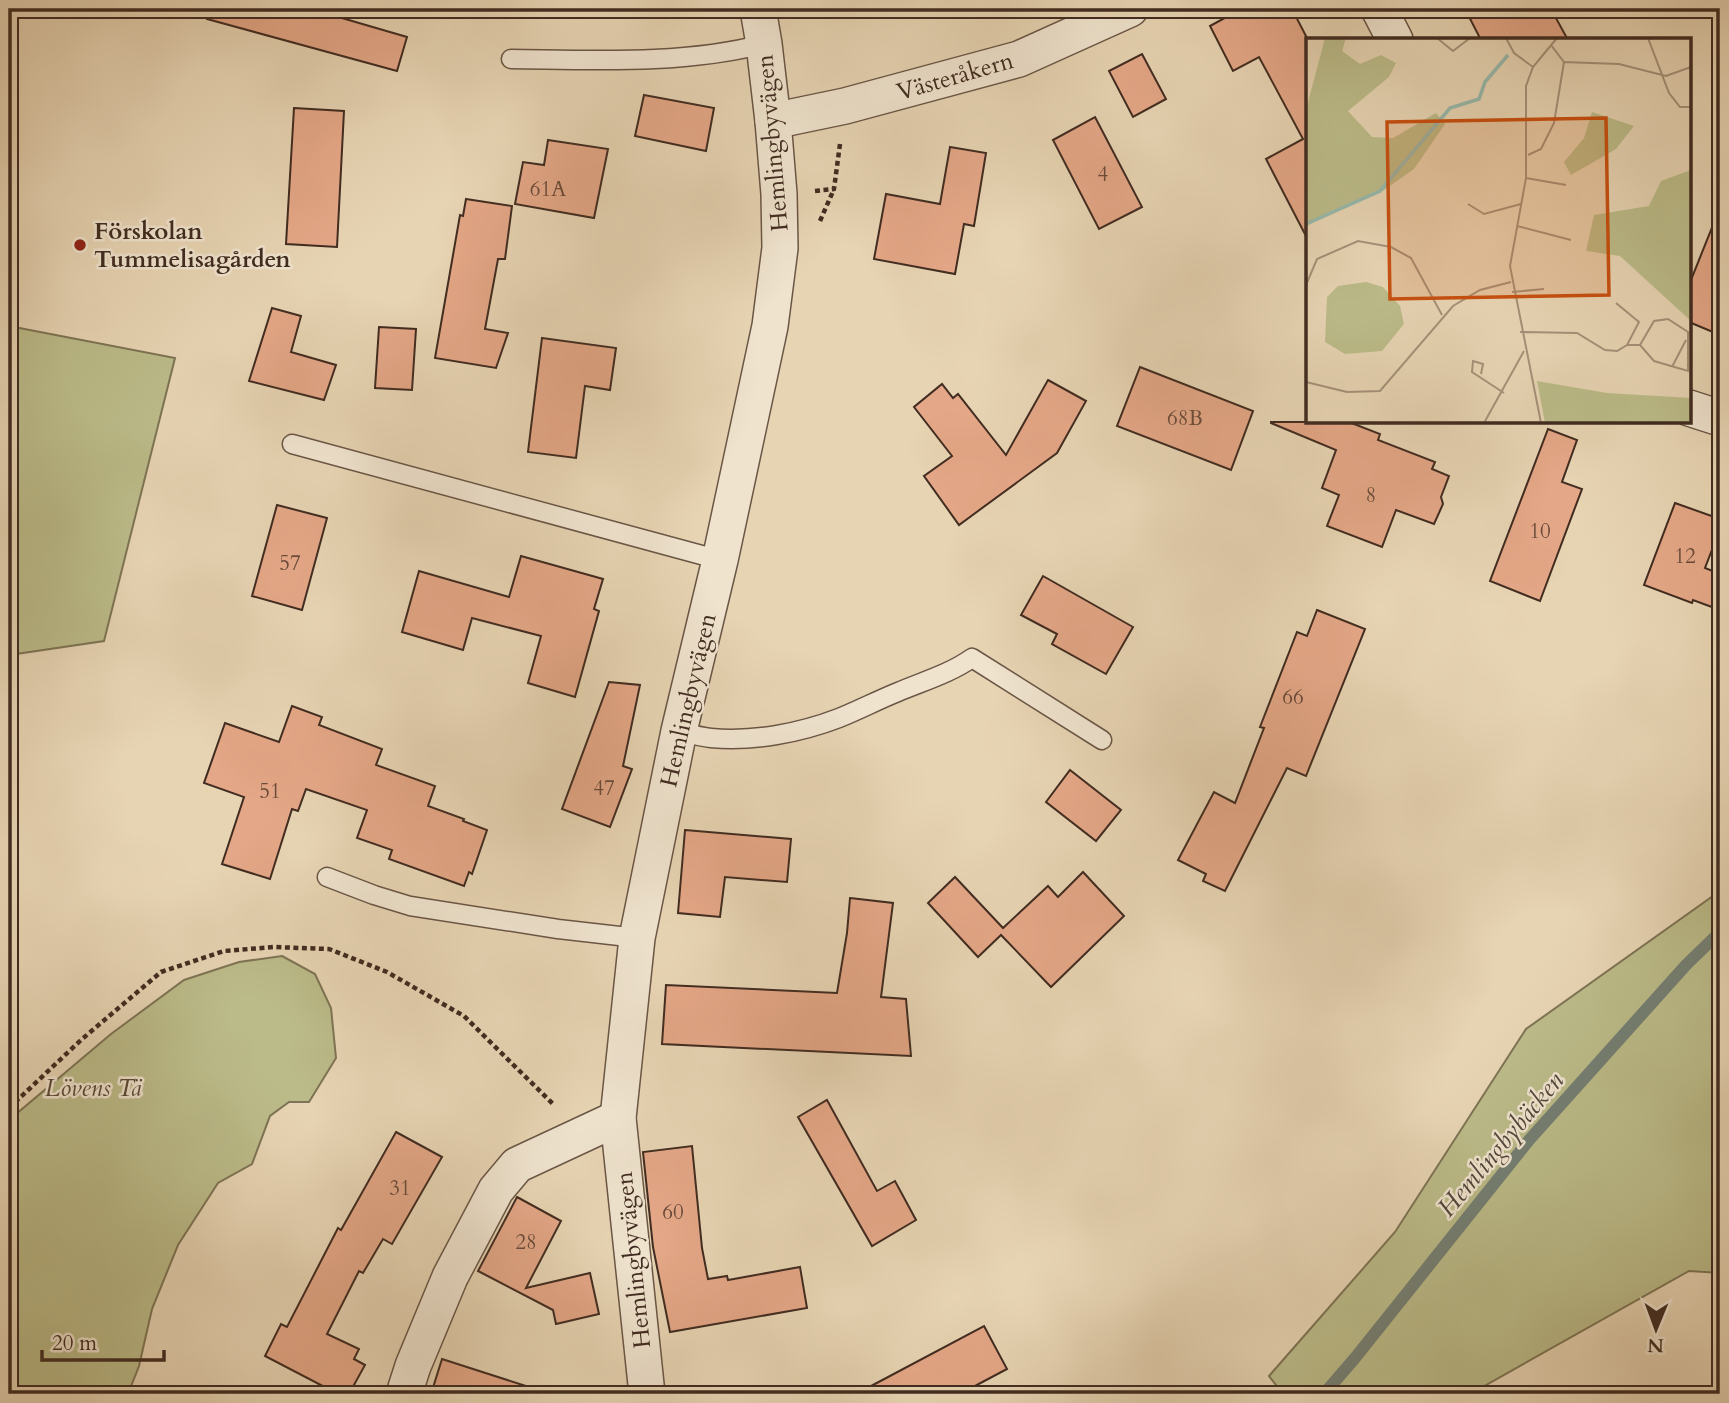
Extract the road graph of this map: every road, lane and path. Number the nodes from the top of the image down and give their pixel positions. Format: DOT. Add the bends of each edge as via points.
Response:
graph roads {
  1 [pos="758,9"];
  2 [pos="1130,9"];
  3 [pos="1379,9"];
  4 [pos="1394,38"];
  5 [pos="764,44"];
  6 [pos="511,59"];
  7 [pos="773,121"];
  8 [pos="1690,408"];
  9 [pos="1720,418"];
  10 [pos="292,444"];
  11 [pos="720,561"];
  12 [pos="679,731"];
  13 [pos="1101,740"];
  14 [pos="327,877"];
  15 [pos="637,938"];
  16 [pos="9,1108"];
  17 [pos="618,1118"];
  18 [pos="584,1133"];
  19 [pos="404,1394"];
  20 [pos="647,1394"];
  1 -- 5 [label="street, Hemlingbyvägen"];
  2 -- 7 [label="street, Västeråkern" via="1019,59"];
  3 -- 4 [label="street"];
  5 -- 6 [label="lane" via="736,51 606,61"];
  5 -- 7 [label="street, Hemlingbyvägen"];
  7 -- 11 [label="street, Hemlingbyvägen" via="780,247 771,326"];
  8 -- 9 [label="street"];
  10 -- 11 [label="lane"];
  11 -- 12 [label="street, Hemlingbyvägen"];
  12 -- 13 [label="lane" via="743,739 794,731 836,719 943,675 972,658"];
  12 -- 15 [label="street, Hemlingbyvägen"];
  14 -- 15 [label="lane" via="410,906"];
  15 -- 17 [label="street, Hemlingbyvägen"];
  16 -- 18 [label="path" via="161,972 224,951 329,949 387,972 464,1016"];
  17 -- 18 [label="street"];
  17 -- 20 [label="street, Hemlingbyvägen"];
  18 -- 19 [label="street" via="517,1165 496,1190 450,1278"];
}
